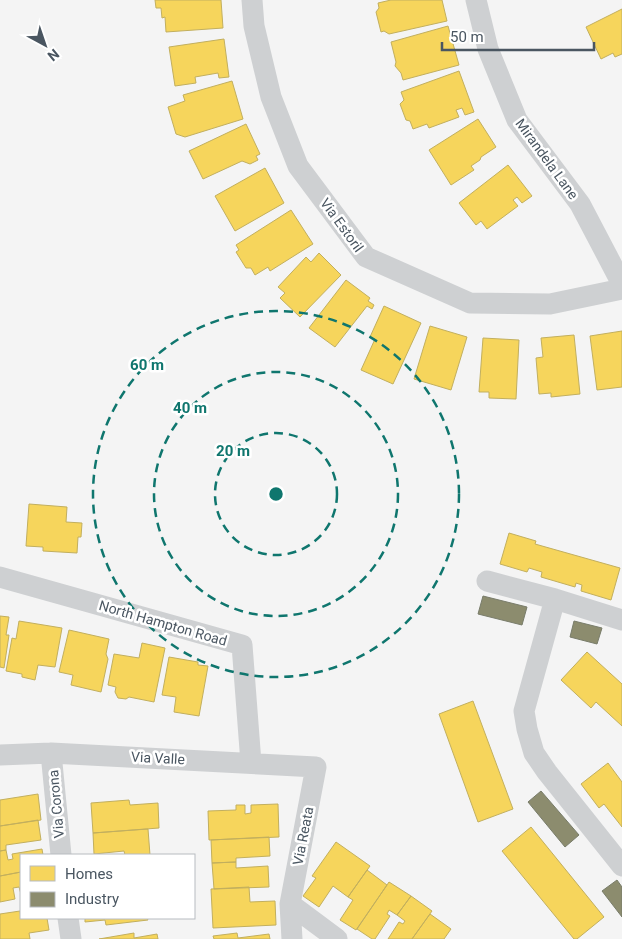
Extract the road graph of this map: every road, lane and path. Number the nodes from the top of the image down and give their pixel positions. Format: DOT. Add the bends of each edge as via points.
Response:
graph roads {
  1 [pos="252,0"];
  2 [pos="476,0"];
  3 [pos="622,284"];
  4 [pos="622,289"];
  5 [pos="0,577"];
  6 [pos="487,581"];
  7 [pos="556,599"];
  8 [pos="622,620"];
  9 [pos="51,752"];
  10 [pos="0,755"];
  11 [pos="251,763"];
  12 [pos="316,767"];
  13 [pos="61,854"];
  14 [pos="622,866"];
  15 [pos="290,904"];
  16 [pos="68,919"];
  17 [pos="71,939"];
  18 [pos="292,939"];
  19 [pos="337,939"];
  1 -- 4 [label="street, Via Estoril" via="254,26 271,97 298,166 366,257 470,303 550,304"];
  2 -- 3 [label="street, Mirandela Lane" via="488,49 517,120 580,204"];
  5 -- 11 [label="street, North Hampton Road" via="242,645"];
  6 -- 7 [label="street"];
  7 -- 8 [label="street"];
  7 -- 14 [label="street" via="524,711 527,729 534,753 547,772"];
  9 -- 10 [label="street, Via Valle"];
  9 -- 11 [label="street, Via Valle"];
  9 -- 13 [label="street, Via Corona"];
  11 -- 12 [label="street, Via Valle"];
  12 -- 15 [label="street, Via Reata"];
  15 -- 18 [label="street, Via Reata"];
  15 -- 19 [label="street"];
  16 -- 17 [label="street"];
}
